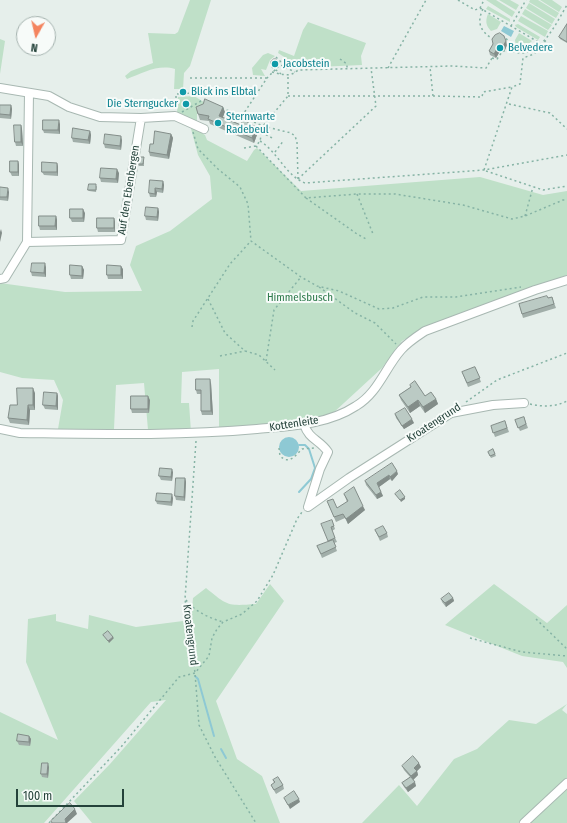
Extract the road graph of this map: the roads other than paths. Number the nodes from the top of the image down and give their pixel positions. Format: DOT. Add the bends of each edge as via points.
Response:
graph roads {
  1 [pos="0,88"];
  2 [pos="29,93"];
  3 [pos="141,118"];
  4 [pos="204,129"];
  5 [pos="27,242"];
  6 [pos="0,279"];
  7 [pos="567,280"];
  8 [pos="524,403"];
  9 [pos="304,424"];
  10 [pos="0,430"];
  11 [pos="314,486"];
  12 [pos="329,494"];
  13 [pos="567,783"];
  14 [pos="526,822"];
  1 -- 2 [label="street"];
  2 -- 3 [label="street" via="49,96 69,107 100,117"];
  2 -- 5 [label="street"];
  3 -- 4 [label="street" via="175,116"];
  3 -- 5 [label="street, Auf den Ebenbergen" via="121,240"];
  5 -- 6 [label="street" via="5,278"];
  7 -- 9 [label="street, Kottenleite" via="432,328 401,350 378,386 358,406 340,415"];
  8 -- 12 [label="street, Kroatengrund" via="492,404 451,413 349,478"];
  9 -- 10 [label="street, Kottenleite" via="197,433 20,433"];
  9 -- 11 [label="street" via="307,434 328,452"];
  11 -- 12 [label="street"];
  11 -- 12 [label="street, Kroatengrund" via="308,507"];
  13 -- 14 [label="street"];
}
